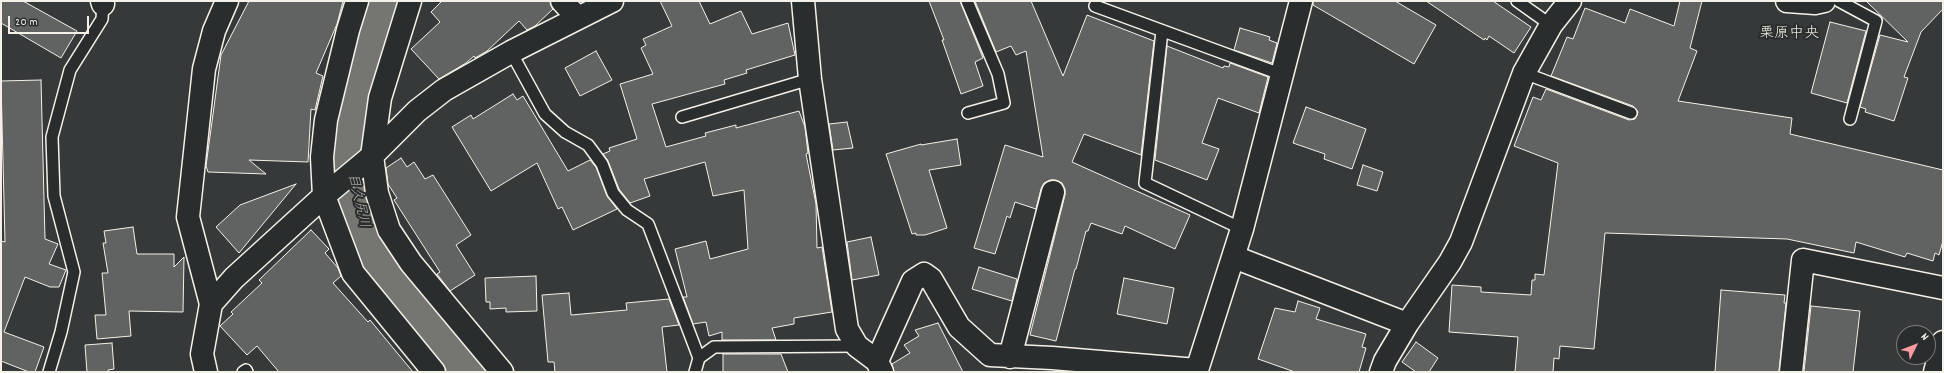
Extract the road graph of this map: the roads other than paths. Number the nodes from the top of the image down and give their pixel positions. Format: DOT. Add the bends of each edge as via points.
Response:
graph roads {
  1 [pos="227,1"];
  2 [pos="357,1"];
  3 [pos="410,1"];
  4 [pos="562,1"];
  5 [pos="612,1"];
  6 [pos="803,1"];
  7 [pos="967,1"];
  8 [pos="1301,1"];
  9 [pos="1517,1"];
  10 [pos="1570,1"];
  11 [pos="1787,1"];
  12 [pos="1824,1"];
  13 [pos="1839,1"];
  14 [pos="102,2"];
  15 [pos="1095,6"];
  16 [pos="578,18"];
  17 [pos="1551,25"];
  18 [pos="1162,31"];
  19 [pos="511,52"];
  20 [pos="1524,73"];
  21 [pos="1283,75"];
  22 [pos="810,79"];
  23 [pos="968,113"];
  24 [pos="1631,113"];
  25 [pos="682,117"];
  26 [pos="1850,119"];
  27 [pos="369,158"];
  28 [pos="329,192"];
  29 [pos="1053,192"];
  30 [pos="1242,229"];
  31 [pos="1234,257"];
  32 [pos="1943,288"];
  33 [pos="211,304"];
  34 [pos="1407,324"];
  35 [pos="1943,342"];
  36 [pos="857,346"];
  37 [pos="1010,357"];
  38 [pos="698,358"];
  39 [pos="880,366"];
  40 [pos="49,372"];
  41 [pos="206,372"];
  42 [pos="243,372"];
  43 [pos="247,372"];
  44 [pos="434,372"];
  45 [pos="502,372"];
  46 [pos="695,372"];
  47 [pos="1381,372"];
  48 [pos="1791,372"];
  49 [pos="1935,372"];
  1 -- 33 [label="street" via="214,31 204,69 188,217"];
  2 -- 28 [label="street" via="326,120 322,157"];
  3 -- 27 [label="street" via="380,98"];
  4 -- 16 [label="street"];
  5 -- 16 [label="street"];
  6 -- 22 [label="street"];
  7 -- 23 [label="lane" via="998,74 1004,103"];
  8 -- 21 [label="street"];
  9 -- 17 [label="lane"];
  10 -- 17 [label="street"];
  11 -- 12 [label="street"];
  13 -- 26 [label="lane" via="1876,21"];
  14 -- 40 [label="lane" via="102,19 70,70 52,137 54,196 74,272"];
  15 -- 18 [label="lane"];
  16 -- 19 [label="street"];
  17 -- 20 [label="street"];
  18 -- 21 [label="lane"];
  18 -- 30 [label="lane" via="1145,183"];
  19 -- 27 [label="street" via="444,90"];
  19 -- 38 [label="lane" via="545,114 565,132 588,145 602,164 614,193 627,210 648,224"];
  20 -- 24 [label="lane"];
  20 -- 34 [label="street" via="1461,242"];
  21 -- 30 [label="street"];
  22 -- 25 [label="lane"];
  22 -- 36 [label="street" via="847,329"];
  27 -- 28 [label="street"];
  27 -- 45 [label="street" via="389,230 412,263"];
  28 -- 33 [label="street" via="234,278"];
  28 -- 44 [label="street" via="353,273"];
  29 -- 37 [label="street"];
  30 -- 31 [label="street"];
  31 -- 34 [label="street"];
  31 -- 37 [label="street" via="1197,370"];
  32 -- 48 [label="street" via="1803,260"];
  33 -- 41 [label="street" via="202,354"];
  34 -- 47 [label="street" via="1384,360"];
  35 -- 49 [label="street"];
  36 -- 38 [label="lane" via="714,347"];
  36 -- 39 [label="street"];
  37 -- 39 [label="street" via="990,356 959,327 931,279 924,274 913,281"];
  38 -- 46 [label="lane"];
  42 -- 43 [label="lane"];
}
